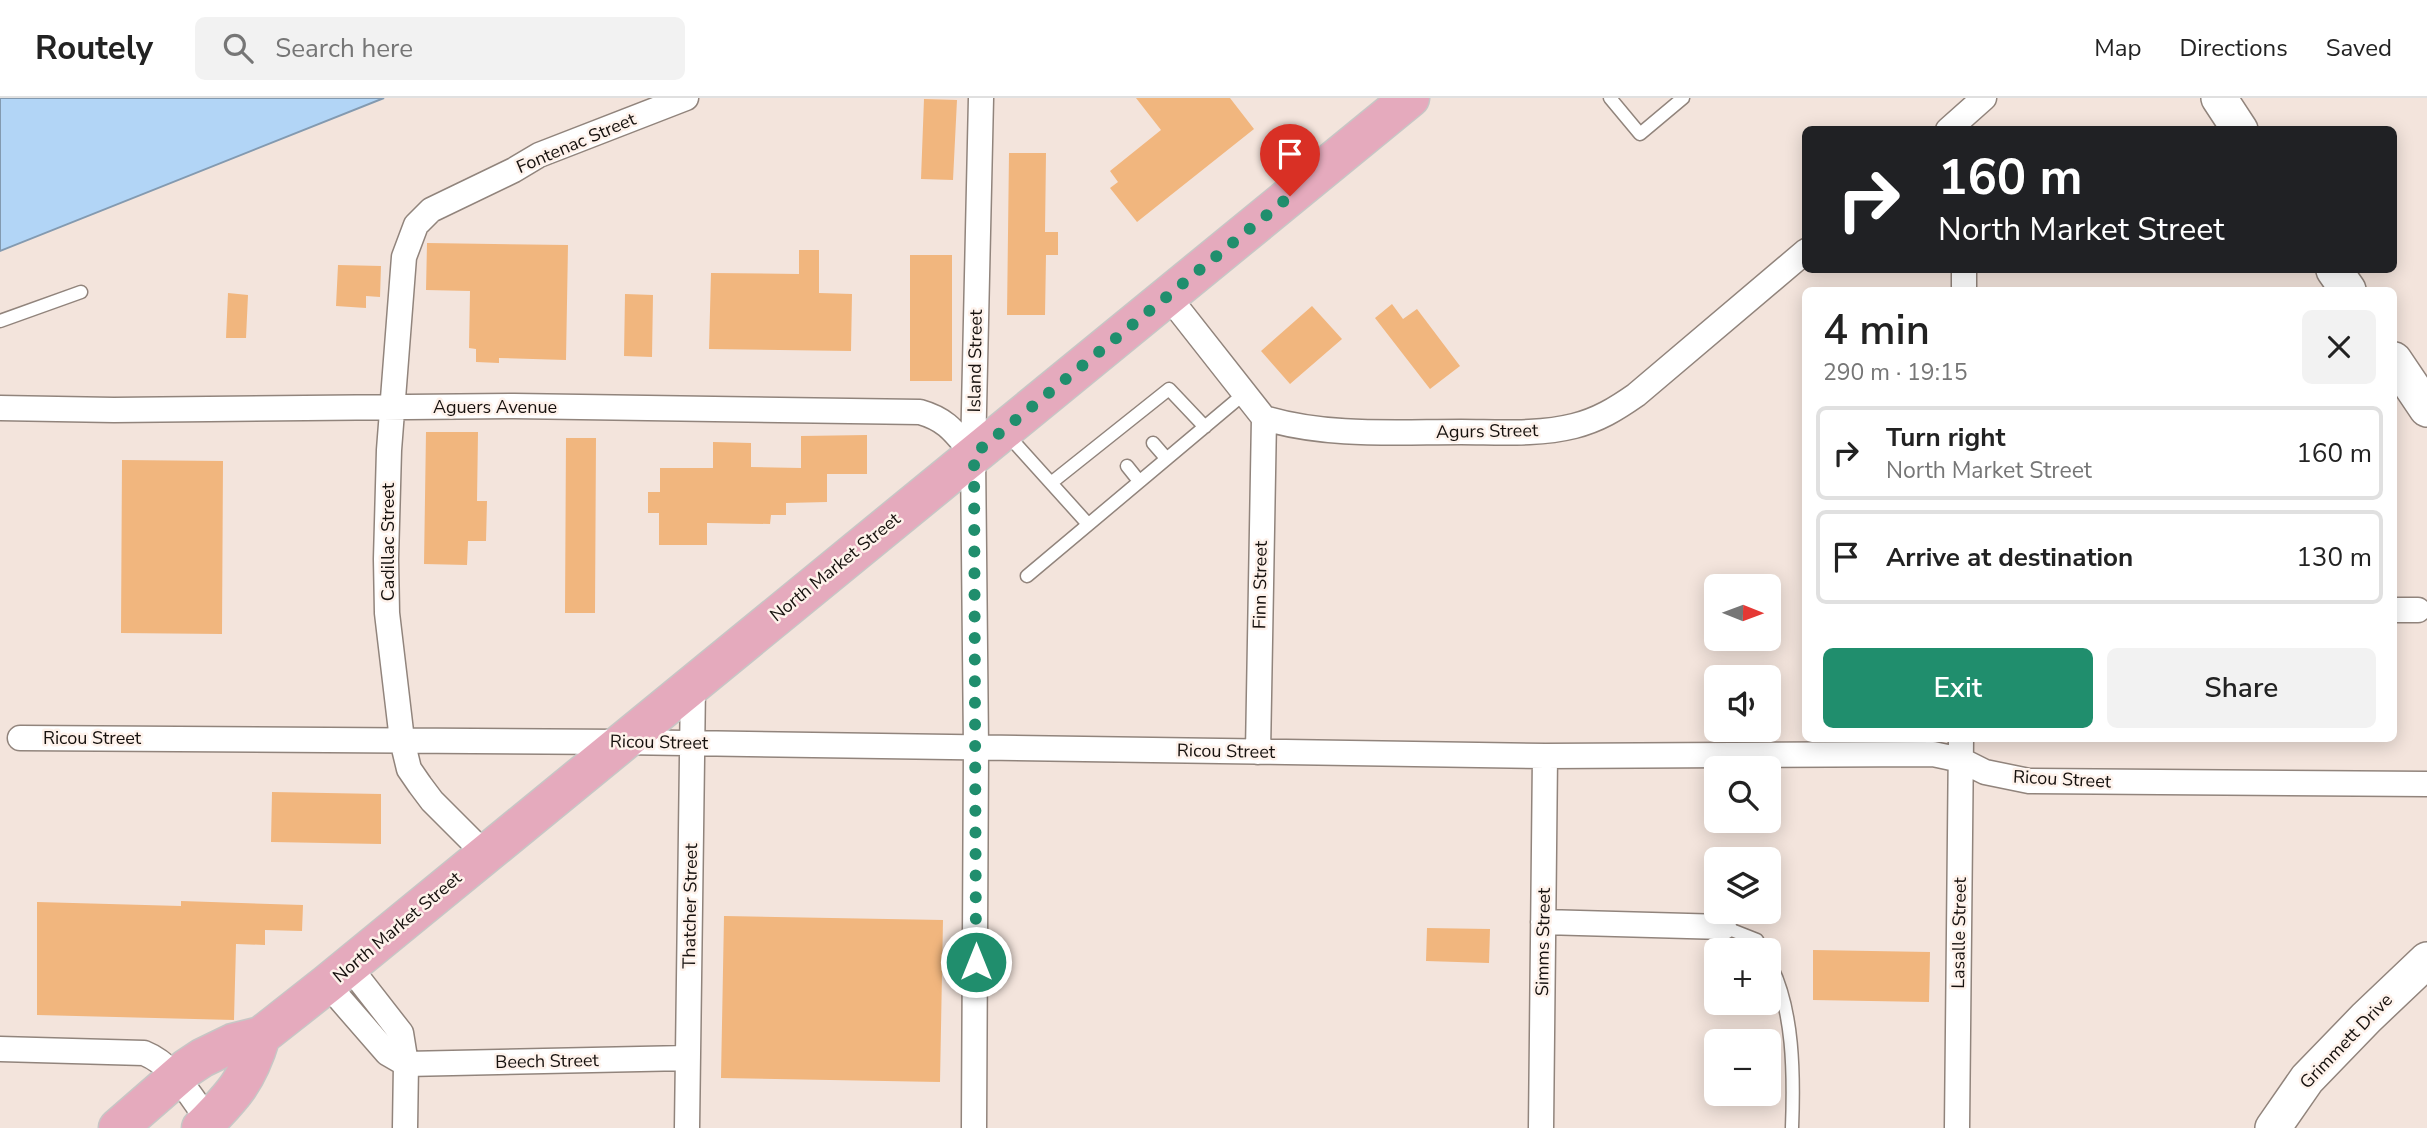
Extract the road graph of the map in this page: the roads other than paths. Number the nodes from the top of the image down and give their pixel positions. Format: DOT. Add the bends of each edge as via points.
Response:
graph roads {
  1 [pos="686,98"];
  2 [pos="981,98"];
  3 [pos="1610,98"];
  4 [pos="1683,98"];
  5 [pos="2219,98"];
  6 [pos="1395,106"];
  7 [pos="2237,126"];
  8 [pos="431,210"];
  9 [pos="1802,254"];
  10 [pos="81,292"];
  11 [pos="1168,296"];
  12 [pos="0,321"];
  13 [pos="2397,364"];
  14 [pos="1245,393"];
  15 [pos="0,408"];
  16 [pos="393,408"];
  17 [pos="2427,409"];
  18 [pos="1264,418"];
  19 [pos="1205,427"];
  20 [pos="1003,430"];
  21 [pos="1153,443"];
  22 [pos="974,454"];
  23 [pos="1166,458"];
  24 [pos="1127,466"];
  25 [pos="1139,481"];
  26 [pos="1051,483"];
  27 [pos="1087,523"];
  28 [pos="1027,576"];
  29 [pos="693,684"];
  30 [pos="20,738"];
  31 [pos="402,740"];
  32 [pos="621,742"];
  33 [pos="692,743"];
  34 [pos="976,747"];
  35 [pos="1961,749"];
  36 [pos="1258,752"];
  37 [pos="1545,756"];
  38 [pos="2427,784"];
  39 [pos="485,854"];
  40 [pos="1544,922"];
  41 [pos="1724,927"];
  42 [pos="1752,938"];
  43 [pos="2427,960"];
  44 [pos="338,975"];
  45 [pos="1781,993"];
  46 [pos="261,1036"];
  47 [pos="0,1049"];
  48 [pos="688,1058"];
  49 [pos="406,1064"];
  50 [pos="176,1077"];
  51 [pos="205,1124"];
  52 [pos="118,1128"];
  53 [pos="405,1128"];
  54 [pos="687,1128"];
  55 [pos="974,1128"];
  56 [pos="1541,1128"];
  57 [pos="1792,1128"];
  58 [pos="1957,1128"];
  59 [pos="2273,1128"];
  1 -- 8 [label="street, Fontenac Street" via="538,155"];
  2 -- 22 [label="street, Island Street"];
  3 -- 4 [label="lane" via="1640,134"];
  5 -- 7 [label="main road"];
  6 -- 11 [label="main road, North Market Street"];
  8 -- 16 [label="street, Cadillac Street" via="416,225 404,257"];
  9 -- 18 [label="street, Agurs Street" via="1636,395 1615,410 1574,426 1527,432 1338,432"];
  10 -- 12 [label="lane"];
  11 -- 14 [label="street"];
  11 -- 20 [label="main road, North Market Street"];
  13 -- 17 [label="main road"];
  14 -- 18 [label="street"];
  14 -- 19 [label="lane"];
  15 -- 16 [label="street, Aguers Avenue"];
  16 -- 22 [label="street, Aguers Avenue" via="920,412 937,417"];
  16 -- 31 [label="street, Cadillac Street" via="387,613"];
  18 -- 36 [label="street, Finn Street"];
  19 -- 23 [label="lane"];
  19 -- 26 [label="lane" via="1169,389 1109,445"];
  20 -- 22 [label="main road, North Market Street"];
  20 -- 26 [label="lane"];
  21 -- 23 [label="lane"];
  22 -- 29 [label="main road, North Market Street"];
  22 -- 34 [label="street, Island Street"];
  23 -- 25 [label="lane"];
  24 -- 25 [label="lane"];
  25 -- 27 [label="lane"];
  26 -- 27 [label="lane"];
  27 -- 28 [label="lane"];
  29 -- 32 [label="main road, North Market Street"];
  29 -- 33 [label="street, Thatcher Street"];
  30 -- 31 [label="street, Ricou Street"];
  31 -- 32 [label="street, Ricou Street"];
  31 -- 39 [label="street, Cadillac Street" via="420,785"];
  32 -- 33 [label="street, Ricou Street"];
  32 -- 39 [label="main road, North Market Street"];
  33 -- 34 [label="street, Ricou Street"];
  33 -- 48 [label="street, Thatcher Street"];
  34 -- 36 [label="street, Ricou Street"];
  34 -- 55 [label="street, Island Street"];
  35 -- 37 [label="street, Ricou Street" via="1933,754"];
  35 -- 38 [label="street, Ricou Street" via="1985,772 2029,781"];
  35 -- 58 [label="street, Lasalle Street"];
  36 -- 37 [label="street, Ricou Street"];
  37 -- 40 [label="street, Simms Street"];
  39 -- 44 [label="main road, North Market Street"];
  40 -- 41 [label="street"];
  40 -- 56 [label="street, Simms Street"];
  41 -- 42 [label="lane"];
  43 -- 59 [label="main road, Grimmett Drive" via="2307,1079"];
  44 -- 46 [label="main road, North Market Street"];
  44 -- 49 [label="street" via="387,1053"];
  45 -- 57 [label="lane" via="1787,1014"];
  46 -- 50 [label="main road, North Market Street" via="202,1058"];
  46 -- 51 [label="main road" via="238,1088"];
  47 -- 50 [label="street" via="144,1053 160,1060"];
  48 -- 49 [label="street, Beech Street"];
  48 -- 54 [label="street, Thatcher Street"];
  49 -- 53 [label="street"];
  50 -- 51 [label="street"];
  50 -- 52 [label="main road, North Market Street"];
}
